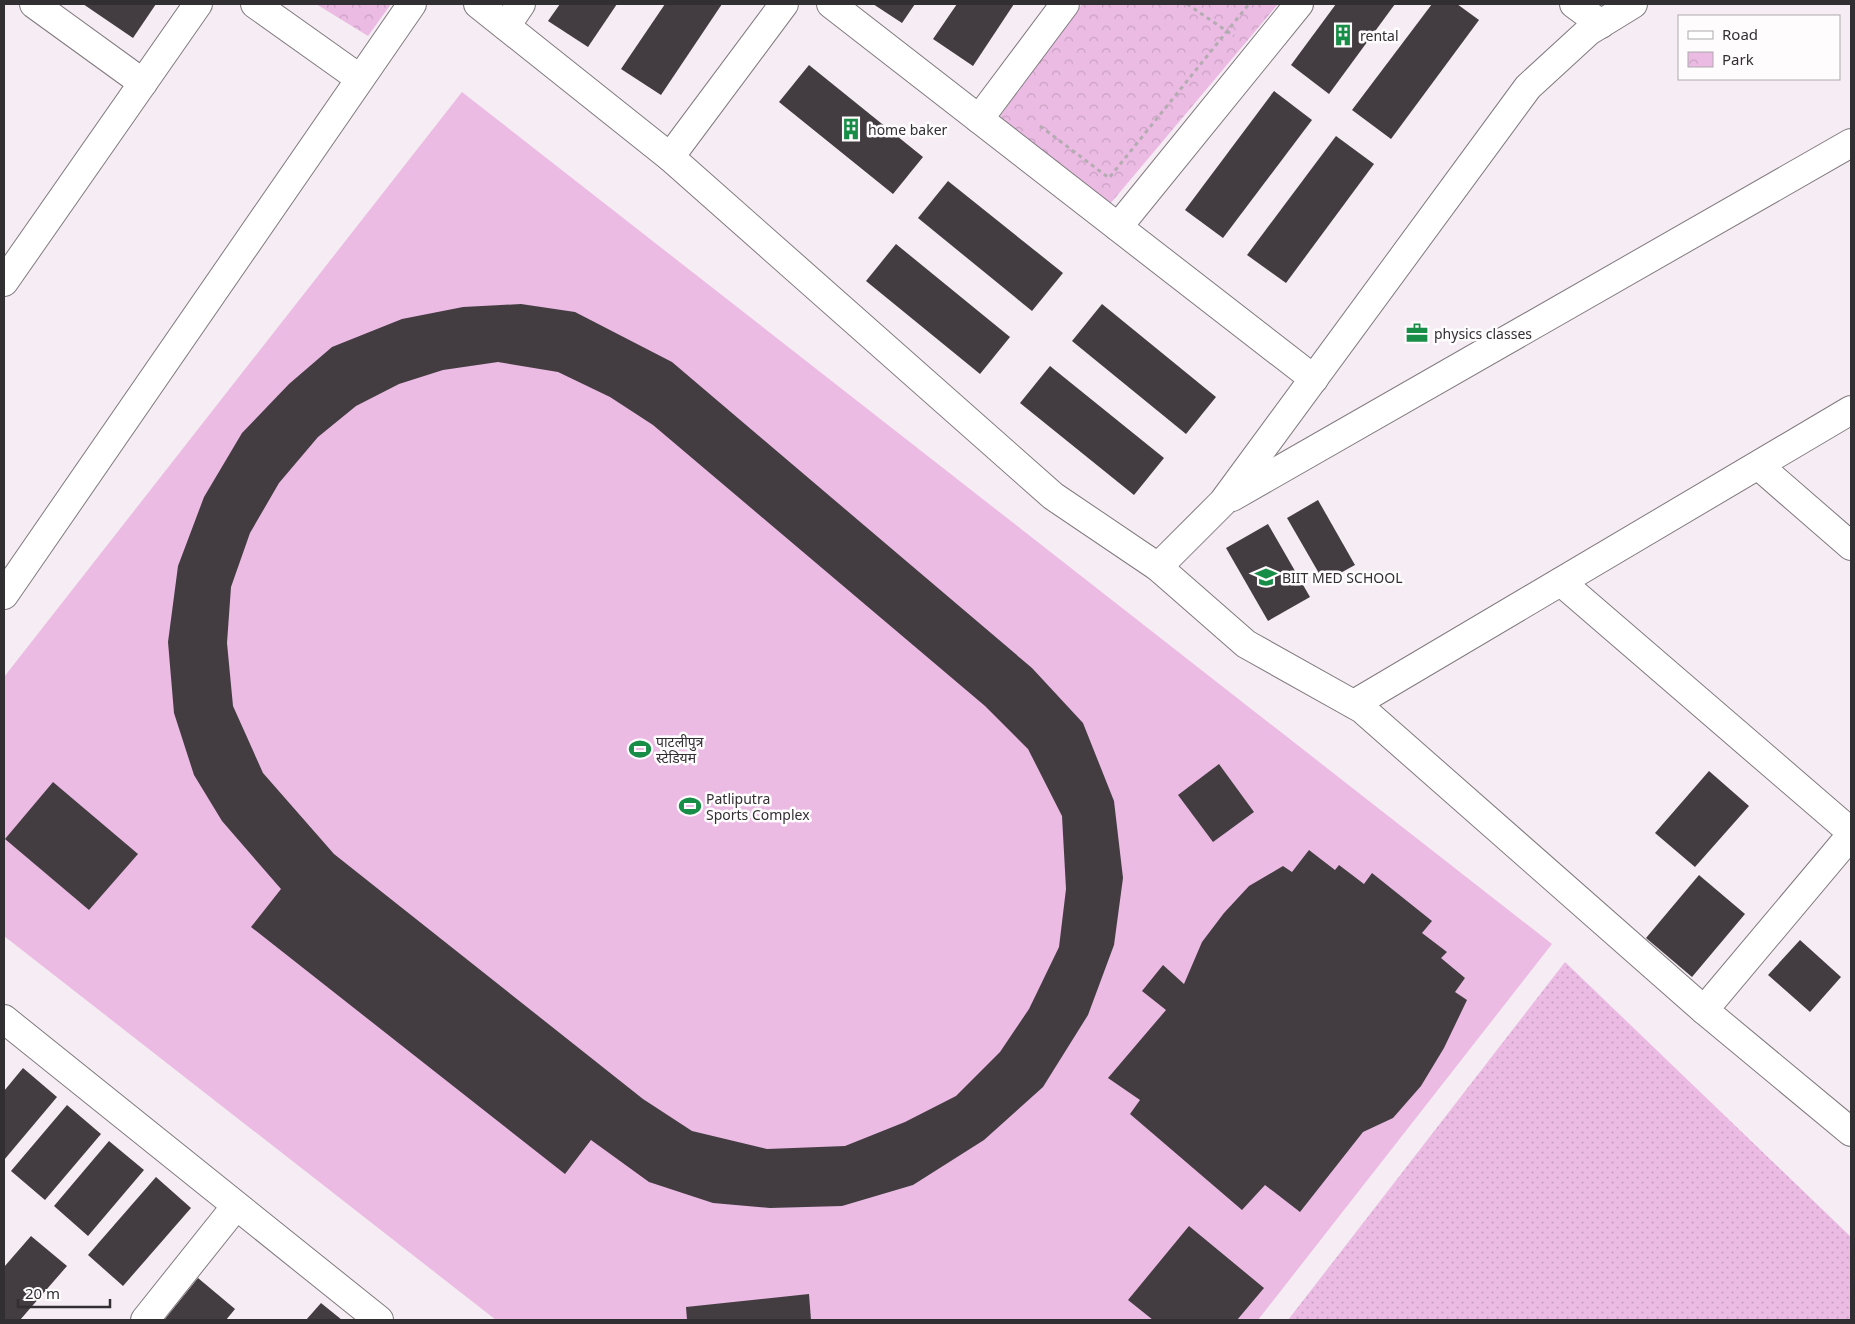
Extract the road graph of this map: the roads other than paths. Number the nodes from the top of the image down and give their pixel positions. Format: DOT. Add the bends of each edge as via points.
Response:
graph roads {
  1 [pos="34,4"];
  2 [pos="198,4"];
  3 [pos="255,4"];
  4 [pos="412,4"];
  5 [pos="478,4"];
  6 [pos="784,4"];
  7 [pos="831,4"];
  8 [pos="1065,4"];
  9 [pos="1299,4"];
  10 [pos="1574,4"];
  11 [pos="1633,4"];
  12 [pos="513,15"];
  13 [pos="1602,24"];
  14 [pos="359,78"];
  15 [pos="143,83"];
  16 [pos="979,120"];
  17 [pos="1851,143"];
  18 [pos="670,156"];
  19 [pos="1118,227"];
  20 [pos="4,282"];
  21 [pos="1314,379"];
  22 [pos="1851,410"];
  23 [pos="1759,466"];
  24 [pos="1223,502"];
  25 [pos="1851,546"];
  26 [pos="1158,567"];
  27 [pos="1561,582"];
  28 [pos="4,595"];
  29 [pos="1354,704"];
  30 [pos="1851,834"];
  31 [pos="1704,1010"];
  32 [pos="4,1018"];
  33 [pos="1851,1132"];
  34 [pos="236,1206"];
  35 [pos="145,1320"];
  36 [pos="379,1320"];
  1 -- 15 [label="street"];
  2 -- 15 [label="street"];
  3 -- 14 [label="street"];
  4 -- 14 [label="street"];
  5 -- 12 [label="street"];
  6 -- 18 [label="street"];
  7 -- 16 [label="street"];
  8 -- 16 [label="street"];
  9 -- 19 [label="street"];
  10 -- 13 [label="street"];
  11 -- 13 [label="street"];
  12 -- 18 [label="street"];
  13 -- 21 [label="street" via="1589,31 1528,87"];
  14 -- 28 [label="street"];
  15 -- 20 [label="street"];
  16 -- 19 [label="street"];
  17 -- 24 [label="street"];
  18 -- 26 [label="street" via="1053,496"];
  19 -- 21 [label="street"];
  21 -- 24 [label="street"];
  22 -- 23 [label="street"];
  23 -- 25 [label="street"];
  23 -- 27 [label="street"];
  24 -- 26 [label="street"];
  26 -- 29 [label="street" via="1246,644"];
  27 -- 29 [label="street"];
  27 -- 30 [label="street"];
  29 -- 31 [label="street"];
  30 -- 31 [label="street"];
  31 -- 33 [label="street"];
  32 -- 34 [label="street"];
  34 -- 35 [label="street"];
  34 -- 36 [label="street"];
}
